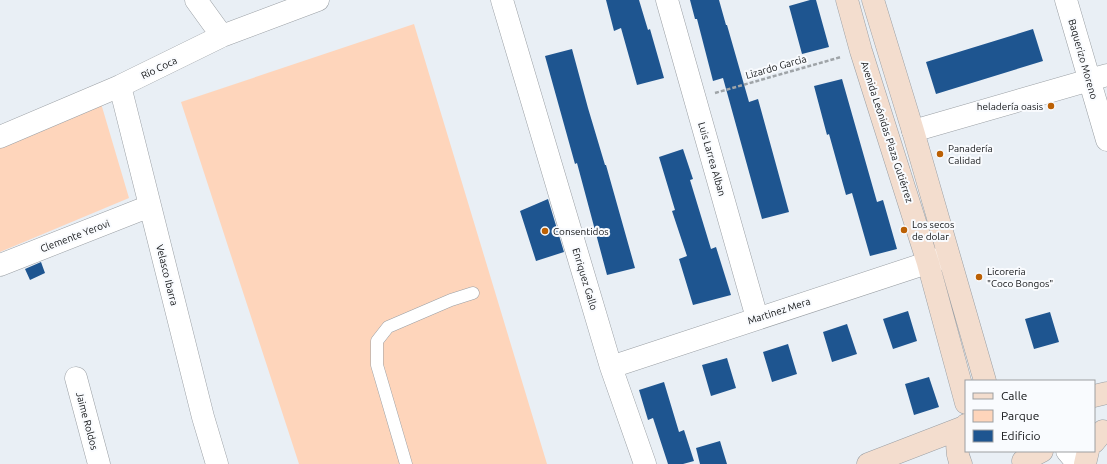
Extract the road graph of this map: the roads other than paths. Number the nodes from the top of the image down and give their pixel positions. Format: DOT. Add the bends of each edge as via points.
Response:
graph roads {
  1 [pos="196,0"];
  2 [pos="318,0"];
  3 [pos="502,0"];
  4 [pos="667,0"];
  5 [pos="847,0"];
  6 [pos="873,0"];
  7 [pos="1066,0"];
  8 [pos="222,36"];
  9 [pos="1098,77"];
  10 [pos="120,86"];
  11 [pos="913,131"];
  12 [pos="0,137"];
  13 [pos="1107,140"];
  14 [pos="150,206"];
  15 [pos="948,256"];
  16 [pos="928,263"];
  17 [pos="0,265"];
  18 [pos="473,293"];
  19 [pos="758,318"];
  20 [pos="611,367"];
  21 [pos="76,378"];
  22 [pos="985,380"];
  23 [pos="1107,393"];
  24 [pos="1095,396"];
  25 [pos="965,399"];
  26 [pos="965,426"];
  27 [pos="1040,452"];
  28 [pos="1068,452"];
  29 [pos="1088,452"];
  30 [pos="1023,459"];
  31 [pos="959,463"];
  32 [pos="99,464"];
  33 [pos="217,464"];
  34 [pos="406,464"];
  35 [pos="645,464"];
  36 [pos="868,464"];
  37 [pos="1078,464"];
  38 [pos="1085,464"];
  1 -- 8 [label="street"];
  2 -- 8 [label="street, Río Coca"];
  3 -- 20 [label="street, Enriquez Gallo"];
  4 -- 19 [label="street, Luis Larrea Alban"];
  5 -- 16 [label="main road, Avenida Leónidas Plaza Gutiérrez"];
  6 -- 11 [label="main road"];
  7 -- 9 [label="street, Baquerizo Moreno"];
  8 -- 10 [label="street, Río Coca"];
  9 -- 11 [label="street"];
  9 -- 13 [label="street, Baquerizo Moreno"];
  10 -- 12 [label="street, Río Coca"];
  10 -- 14 [label="street, Velasco Ibarra"];
  11 -- 15 [label="main road"];
  14 -- 17 [label="street, Clemente Yerovi"];
  14 -- 33 [label="street, Velasco Ibarra"];
  15 -- 16 [label="street, Martinez Mera"];
  15 -- 22 [label="main road"];
  16 -- 19 [label="street, Martinez Mera"];
  16 -- 25 [label="main road, Avenida Leónidas Plaza Gutiérrez"];
  18 -- 34 [label="lane" via="388,327 377,341 377,365"];
  19 -- 20 [label="street, Martinez Mera"];
  20 -- 35 [label="street, Enriquez Gallo"];
  21 -- 32 [label="street, Jaime Roldos"];
  23 -- 24 [label="main road"];
  26 -- 31 [label="main road" via="957,443"];
  26 -- 36 [label="main road"];
  27 -- 30 [label="main road"];
  28 -- 37 [label="street"];
  29 -- 38 [label="main road"];
}
